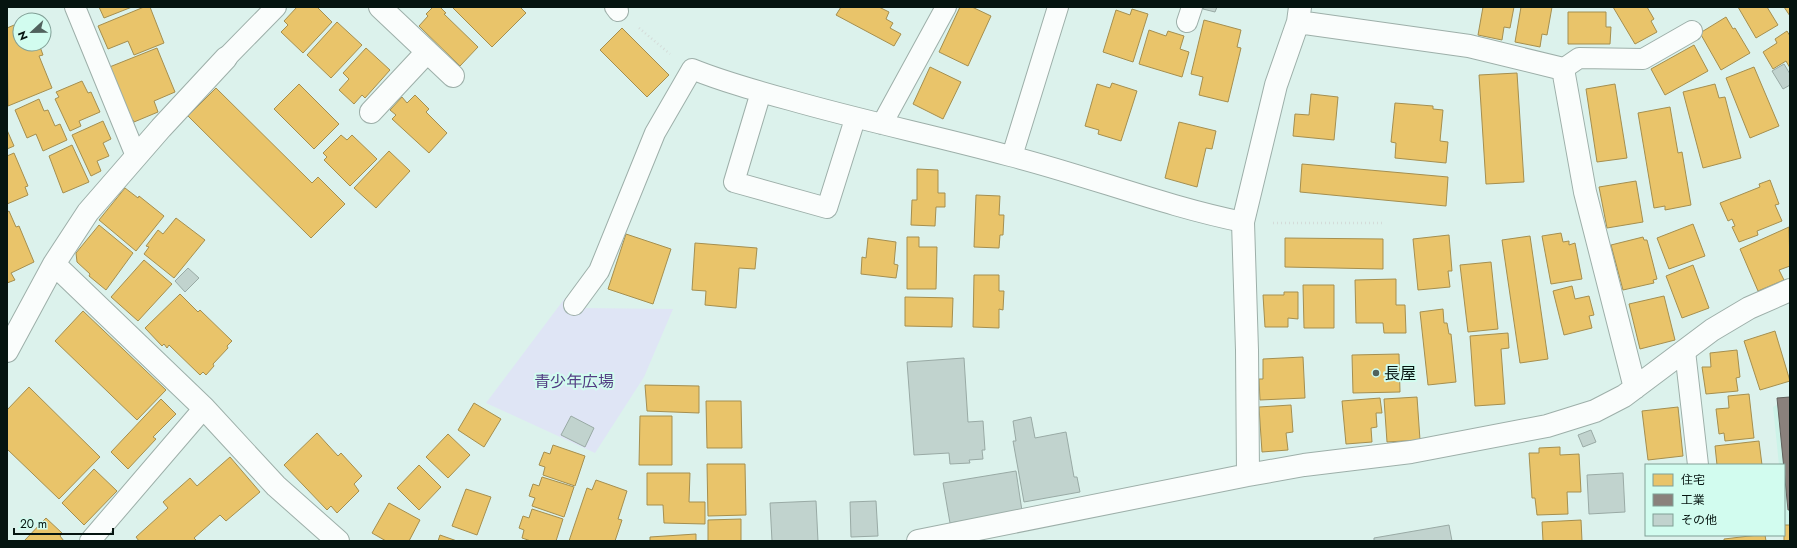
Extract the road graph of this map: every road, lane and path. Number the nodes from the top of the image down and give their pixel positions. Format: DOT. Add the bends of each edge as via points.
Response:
graph roads {
  1 [pos="74,7"];
  2 [pos="276,7"];
  3 [pos="380,7"];
  4 [pos="946,7"];
  5 [pos="1058,7"];
  6 [pos="617,9"];
  7 [pos="1299,15"];
  8 [pos="1692,31"];
  9 [pos="427,52"];
  10 [pos="226,58"];
  11 [pos="692,69"];
  12 [pos="1563,69"];
  13 [pos="453,76"];
  14 [pos="761,92"];
  15 [pos="371,112"];
  16 [pos="855,119"];
  17 [pos="882,124"];
  18 [pos="136,156"];
  19 [pos="1012,156"];
  20 [pos="1243,222"];
  21 [pos="1384,223"];
  22 [pos="54,264"];
  23 [pos="1790,290"];
  24 [pos="574,305"];
  25 [pos="7,351"];
  26 [pos="1685,351"];
  27 [pos="1635,388"];
  28 [pos="204,408"];
  29 [pos="1698,464"];
  30 [pos="1248,475"];
  31 [pos="90,541"];
  32 [pos="338,541"];
  33 [pos="918,541"];
  1 -- 18 [label="lane"];
  2 -- 10 [label="lane"];
  3 -- 9 [label="street"];
  4 -- 17 [label="lane"];
  5 -- 19 [label="lane"];
  6 -- 11 [label="path" via="667,52"];
  7 -- 12 [label="street" via="1469,46"];
  7 -- 20 [label="street" via="1276,85"];
  8 -- 12 [label="lane" via="1643,59 1579,58"];
  9 -- 13 [label="street"];
  9 -- 15 [label="street"];
  10 -- 18 [label="street"];
  11 -- 14 [label="lane"];
  11 -- 24 [label="lane" via="655,134 599,271"];
  12 -- 27 [label="street" via="1585,192"];
  14 -- 16 [label="lane"];
  14 -- 16 [label="lane" via="734,182 827,208"];
  16 -- 17 [label="lane"];
  17 -- 19 [label="lane"];
  18 -- 22 [label="street" via="88,212"];
  19 -- 20 [label="lane" via="1201,214"];
  20 -- 21 [label="path"];
  20 -- 30 [label="street"];
  22 -- 25 [label="street"];
  22 -- 28 [label="street"];
  23 -- 26 [label="street" via="1749,308 1712,330"];
  26 -- 27 [label="street"];
  26 -- 29 [label="lane"];
  27 -- 30 [label="street" via="1595,411 1547,426 1411,452 1304,465"];
  28 -- 31 [label="lane"];
  28 -- 32 [label="street" via="276,486"];
  30 -- 33 [label="street"];
}
